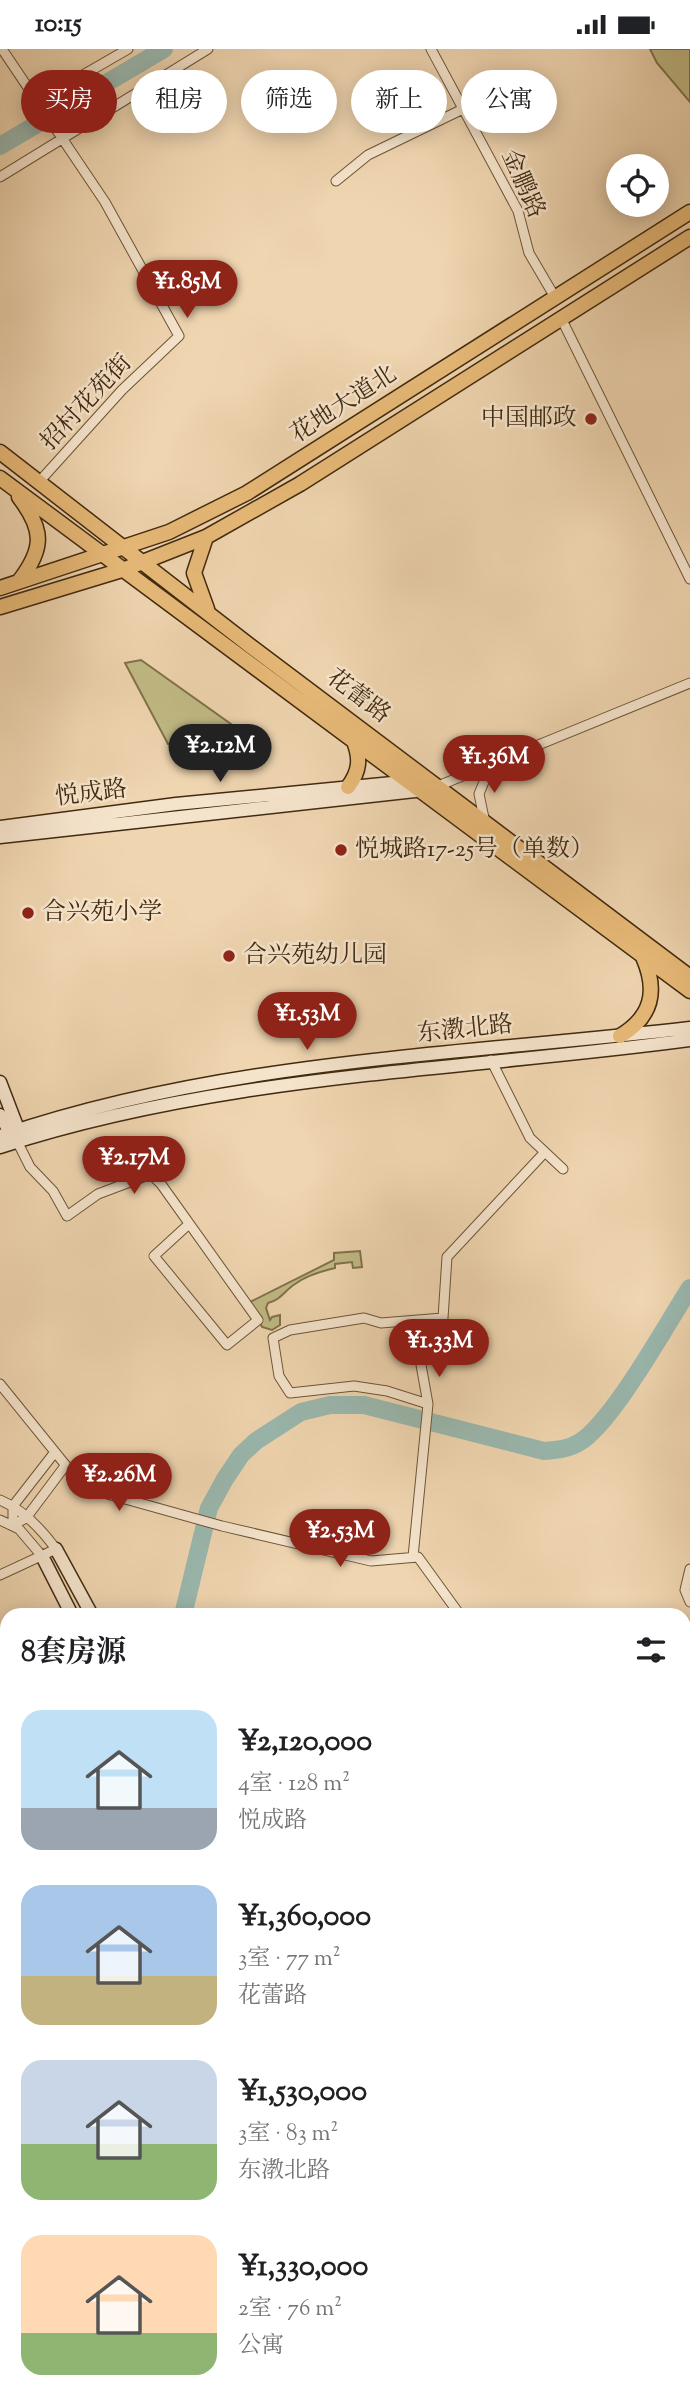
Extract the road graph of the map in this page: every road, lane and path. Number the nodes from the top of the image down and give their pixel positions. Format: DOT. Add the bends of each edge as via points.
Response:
graph roads {
  1 [pos="2,49"];
  2 [pos="128,49"];
  3 [pos="208,49"];
  4 [pos="431,49"];
  5 [pos="93,70"];
  6 [pos="21,78"];
  7 [pos="461,105"];
  8 [pos="461,110"];
  9 [pos="476,133"];
  10 [pos="59,134"];
  11 [pos="0,177"];
  12 [pos="336,181"];
  13 [pos="690,212"];
  14 [pos="690,237"];
  15 [pos="556,299"];
  16 [pos="561,318"];
  17 [pos="0,451"];
  18 [pos="5,481"];
  19 [pos="38,483"];
  20 [pos="206,537"];
  21 [pos="125,549"];
  22 [pos="106,554"];
  23 [pos="144,562"];
  24 [pos="125,569"];
  25 [pos="690,579"];
  26 [pos="20,580"];
  27 [pos="0,587"];
  28 [pos="0,607"];
  29 [pos="209,614"];
  30 [pos="690,683"];
  31 [pos="354,739"];
  32 [pos="490,767"];
  33 [pos="424,786"];
  34 [pos="348,787"];
  35 [pos="487,823"];
  36 [pos="0,827"];
  37 [pos="0,837"];
  38 [pos="643,955"];
  39 [pos="690,977"];
  40 [pos="690,991"];
  41 [pos="690,1028"];
  42 [pos="620,1036"];
  43 [pos="690,1040"];
  44 [pos="491,1060"];
  45 [pos="0,1082"];
  46 [pos="0,1115"];
  47 [pos="11,1135"];
  48 [pos="0,1147"];
  49 [pos="545,1152"];
  50 [pos="563,1169"];
  51 [pos="189,1224"];
  52 [pos="418,1348"];
  53 [pos="0,1384"];
  54 [pos="427,1407"];
  55 [pos="55,1452"];
  56 [pos="65,1466"];
  57 [pos="0,1500"];
  58 [pos="13,1506"];
  59 [pos="26,1518"];
  60 [pos="0,1520"];
  61 [pos="13,1525"];
  62 [pos="56,1549"];
  63 [pos="42,1556"];
  64 [pos="413,1557"];
  65 [pos="690,1569"];
  66 [pos="0,1575"];
  67 [pos="690,1602"];
  68 [pos="68,1608"];
  69 [pos="88,1608"];
  70 [pos="455,1608"];
  1 -- 6 [label="street, 招村花苑街"];
  2 -- 5 [label="street"];
  3 -- 10 [label="street"];
  4 -- 7 [label="street, 金鹏路"];
  8 -- 12 [label="street" via="368,155"];
  9 -- 15 [label="street, 金鹏路" via="518,211 528,253"];
  10 -- 11 [label="street"];
  10 -- 19 [label="street, 招村花苑街" via="105,202 179,335"];
  13 -- 15 [label="main road, 花地大道北"];
  14 -- 16 [label="main road, 花地大道北"];
  15 -- 21 [label="main road, 花地大道北" via="247,493"];
  16 -- 20 [label="main road, 花地大道北" via="300,484"];
  16 -- 25 [label="street"];
  17 -- 19 [label="main road, 花蕾路"];
  18 -- 22 [label="main road, 花蕾路"];
  18 -- 26 [label="main road" via="30,511 37,528 36,559"];
  19 -- 21 [label="main road, 花蕾路"];
  20 -- 23 [label="main road, 花地大道北"];
  20 -- 29 [label="main road" via="194,573"];
  21 -- 22 [label="main road, 花地大道北"];
  21 -- 23 [label="main road, 花蕾路"];
  22 -- 24 [label="main road, 花蕾路"];
  22 -- 26 [label="main road, 花地大道北"];
  23 -- 24 [label="main road, 花地大道北"];
  23 -- 29 [label="main road, 花蕾路"];
  24 -- 28 [label="main road, 花地大道北"];
  24 -- 31 [label="main road, 花蕾路"];
  26 -- 27 [label="main road, 花地大道北"];
  29 -- 33 [label="main road, 花蕾路"];
  30 -- 32 [label="street"];
  31 -- 33 [label="main road, 花蕾路"];
  31 -- 34 [label="main road" via="359,768"];
  32 -- 33 [label="street"];
  32 -- 35 [label="street" via="479,794"];
  33 -- 34 [label="main road, 悦成路"];
  33 -- 35 [label="main road, 花蕾路"];
  33 -- 37 [label="main road, 悦成路"];
  33 -- 38 [label="main road, 花蕾路"];
  34 -- 36 [label="main road, 悦成路"];
  35 -- 39 [label="main road, 花蕾路"];
  38 -- 40 [label="main road, 花蕾路"];
  38 -- 42 [label="main road" via="651,974 650,1001 641,1021"];
  41 -- 42 [label="main road, 东漖北路"];
  42 -- 47 [label="main road, 东漖北路" via="211,1082 112,1103"];
  43 -- 44 [label="main road, 东漖北路"];
  44 -- 47 [label="main road, 东漖北路" via="184,1100"];
  44 -- 49 [label="street" via="530,1138"];
  45 -- 47 [label="main road"];
  46 -- 47 [label="main road"];
  47 -- 48 [label="main road, 东漖北路"];
  47 -- 51 [label="street" via="67,1216 98,1194 151,1174"];
  49 -- 50 [label="street"];
  49 -- 54 [label="street" via="447,1257 443,1318 381,1324 364,1318 273,1338 279,1376 290,1393 354,1386 387,1391"];
  51 -- 51 [label="street" via="258,1320 227,1345 154,1256"];
  52 -- 54 [label="street"];
  53 -- 55 [label="street"];
  54 -- 64 [label="street"];
  55 -- 56 [label="street"];
  55 -- 58 [label="street"];
  56 -- 59 [label="street"];
  56 -- 64 [label="street" via="93,1490 212,1523 377,1562"];
  57 -- 58 [label="street"];
  58 -- 59 [label="street"];
  58 -- 61 [label="street"];
  59 -- 61 [label="street"];
  59 -- 62 [label="street"];
  60 -- 61 [label="street"];
  61 -- 63 [label="street"];
  62 -- 63 [label="street"];
  62 -- 69 [label="main road"];
  63 -- 66 [label="street"];
  63 -- 68 [label="main road"];
  64 -- 70 [label="street" via="422,1560"];
  65 -- 67 [label="street" via="685,1590"];
}
